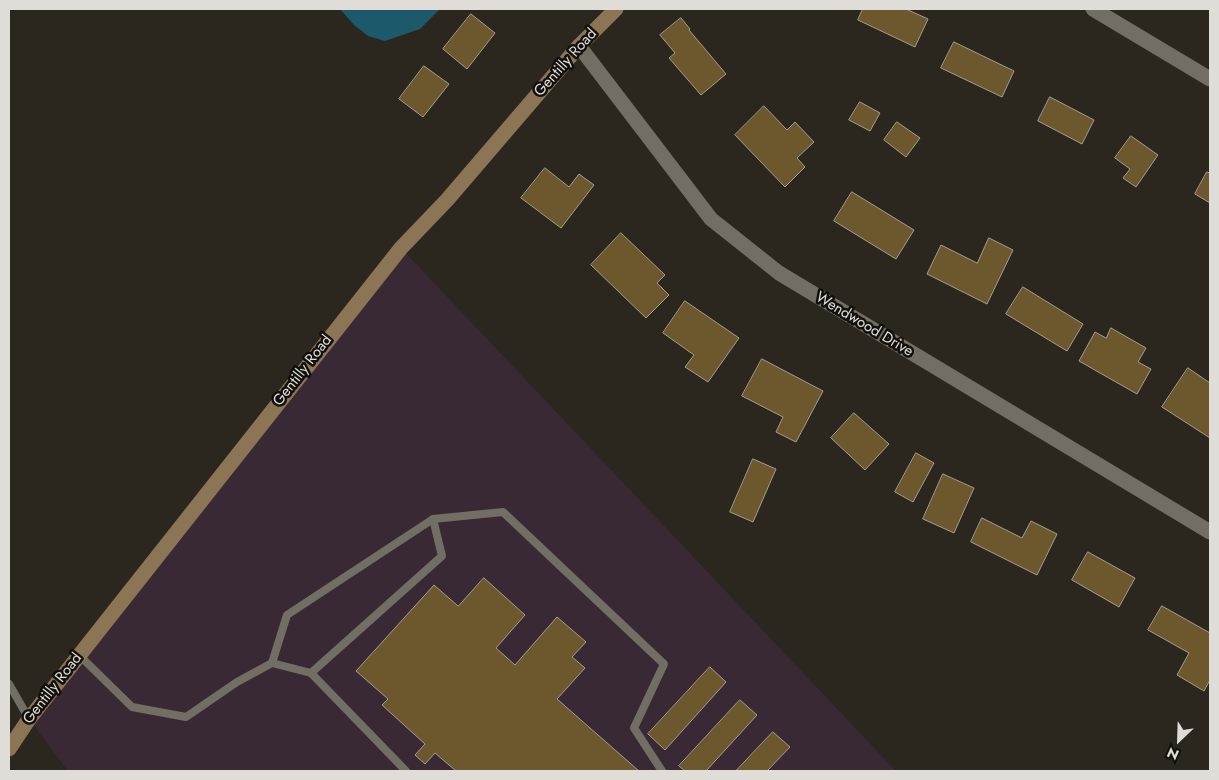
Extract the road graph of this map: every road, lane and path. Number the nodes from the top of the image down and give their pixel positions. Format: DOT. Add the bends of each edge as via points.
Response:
graph roads {
  1 [pos="616,9"];
  2 [pos="1093,9"];
  3 [pos="579,46"];
  4 [pos="1210,79"];
  5 [pos="433,520"];
  6 [pos="1210,532"];
  7 [pos="79,655"];
  8 [pos="272,663"];
  9 [pos="311,673"];
  10 [pos="9,684"];
  11 [pos="29,719"];
  12 [pos="9,749"];
  13 [pos="406,771"];
  14 [pos="662,771"];
  1 -- 3 [label="street, Gentilly Road"];
  2 -- 4 [label="street"];
  3 -- 6 [label="street, Wendwood Drive" via="711,219 778,273"];
  3 -- 7 [label="street, Gentilly Road" via="447,200 401,248"];
  5 -- 8 [label="lane" via="287,615"];
  5 -- 9 [label="lane" via="442,556"];
  5 -- 14 [label="lane" via="503,512 664,664 634,728"];
  7 -- 8 [label="lane" via="132,707 186,717 237,682"];
  7 -- 11 [label="street, Gentilly Road"];
  8 -- 9 [label="lane"];
  9 -- 13 [label="lane"];
  10 -- 11 [label="lane"];
  11 -- 12 [label="street, Gentilly Road"];
}
